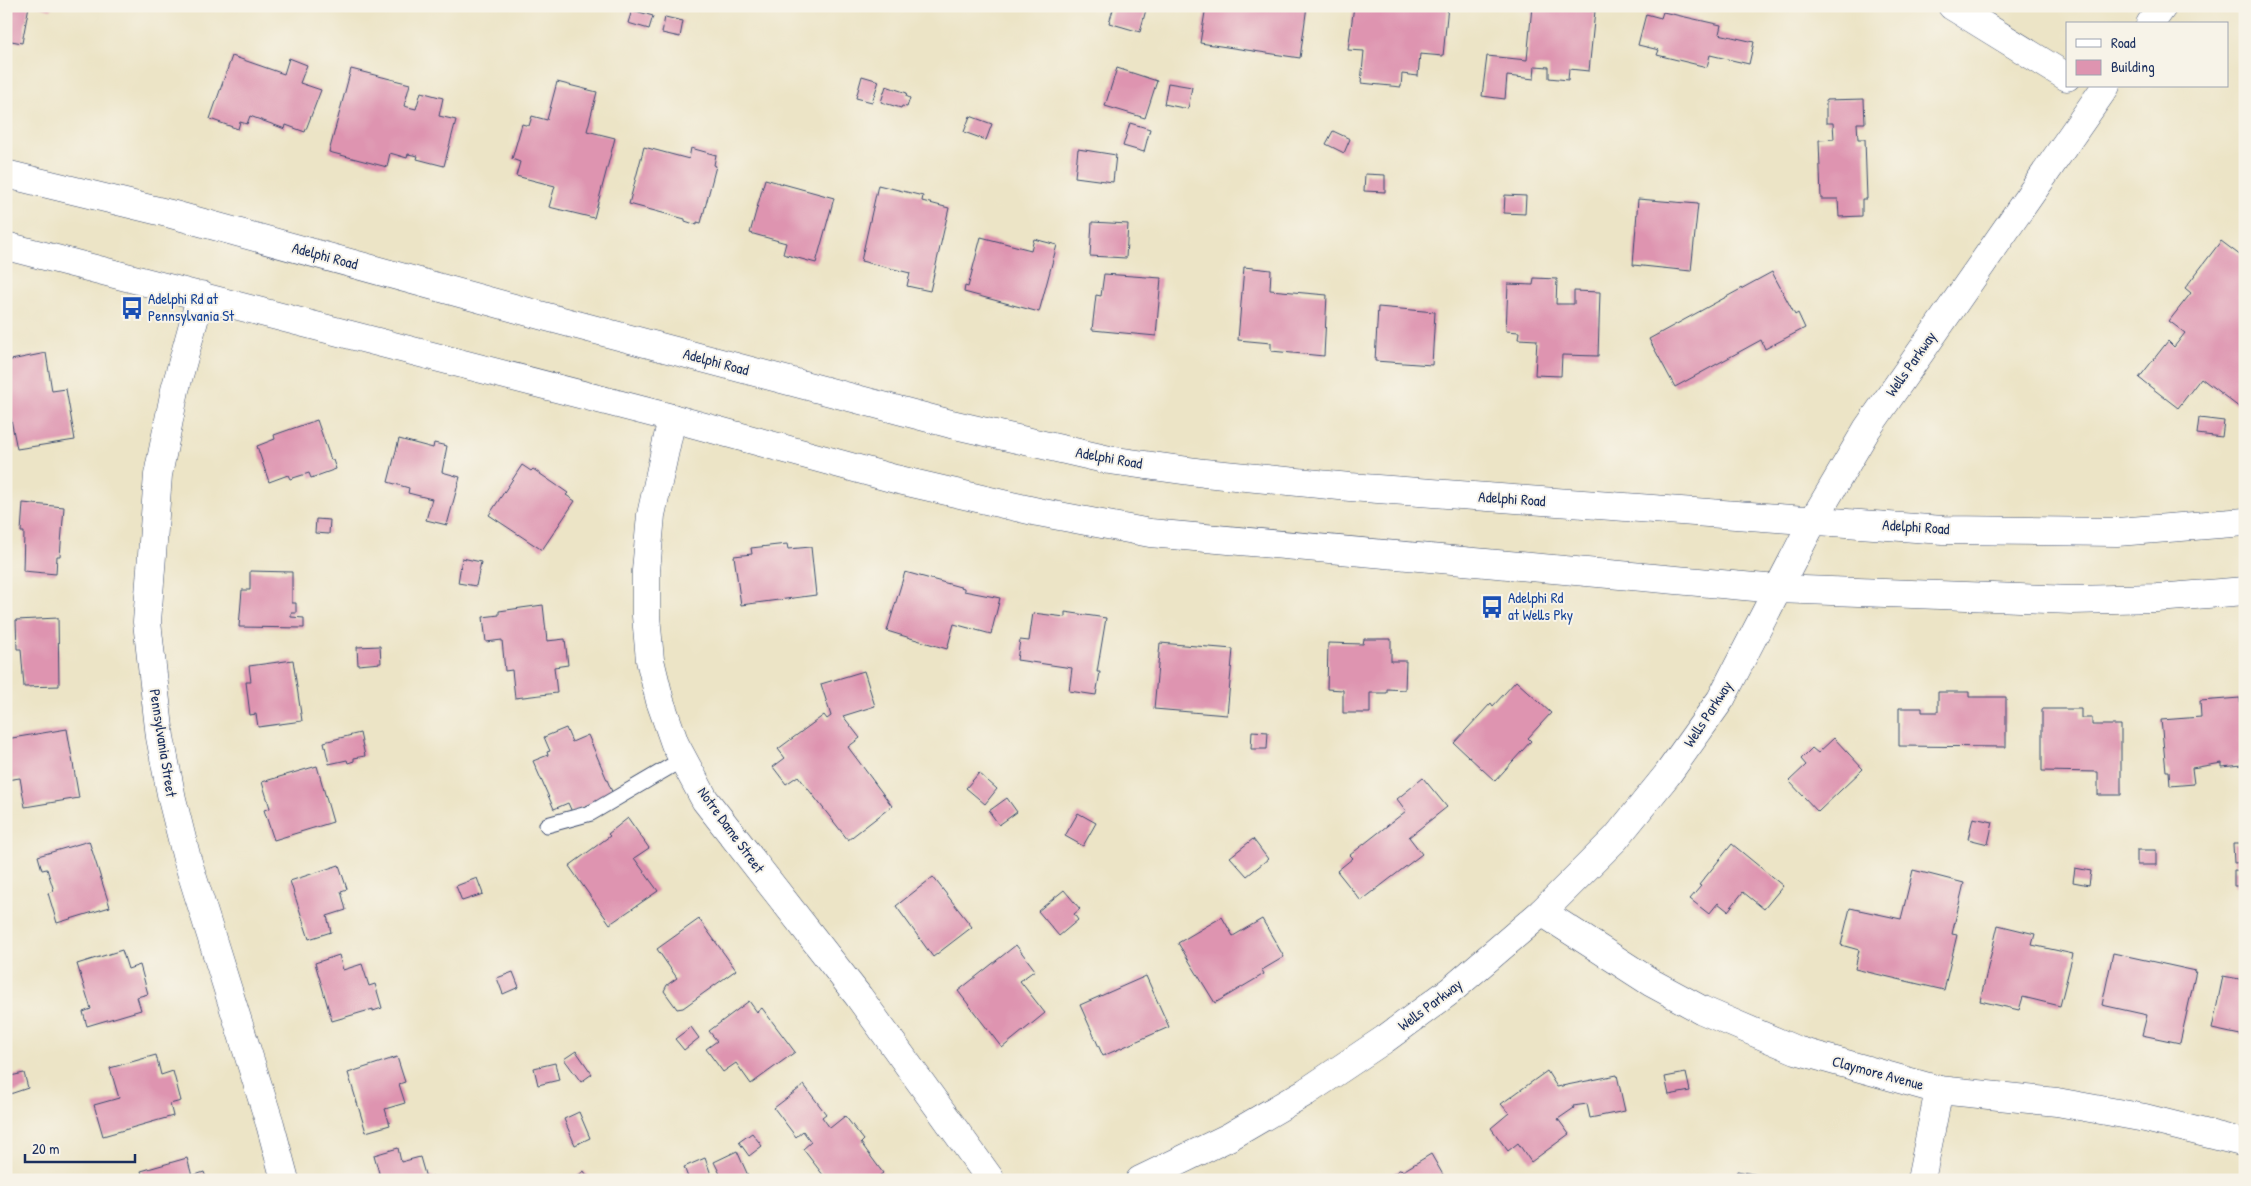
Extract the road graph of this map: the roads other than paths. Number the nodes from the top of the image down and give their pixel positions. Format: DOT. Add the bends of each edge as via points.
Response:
graph roads {
  1 [pos="1952,6"];
  2 [pos="2163,6"];
  3 [pos="2151,22"];
  4 [pos="2066,76"];
  5 [pos="2096,90"];
  6 [pos="6,174"];
  7 [pos="6,246"];
  8 [pos="201,295"];
  9 [pos="672,418"];
  10 [pos="1814,520"];
  11 [pos="2245,522"];
  12 [pos="1777,589"];
  13 [pos="2245,591"];
  14 [pos="683,759"];
  15 [pos="547,825"];
  16 [pos="1542,912"];
  17 [pos="1939,1090"];
  18 [pos="2245,1143"];
  19 [pos="285,1180"];
  20 [pos="991,1180"];
  21 [pos="1140,1180"];
  22 [pos="1921,1180"];
  1 -- 4 [label="main road"];
  2 -- 3 [label="main road"];
  5 -- 10 [label="main road, Wells Parkway" via="1867,428"];
  6 -- 10 [label="main road, Adelphi Road" via="172,214 951,424 1109,460 1350,487"];
  7 -- 8 [label="main road"];
  8 -- 9 [label="main road"];
  8 -- 19 [label="main road, Pennsylvania Street" via="175,390 158,475 147,622 159,728 172,799 187,859"];
  9 -- 12 [label="main road" via="895,479 1038,512 1150,533"];
  9 -- 14 [label="main road, Notre Dame Street" via="651,515 646,616 650,660 660,701"];
  10 -- 11 [label="main road, Adelphi Road" via="1943,530 2118,532"];
  10 -- 12 [label="main road, Wells Parkway"];
  12 -- 13 [label="main road" via="2072,600"];
  12 -- 16 [label="main road, Wells Parkway" via="1721,699 1667,775 1616,838"];
  14 -- 15 [label="lane" via="591,813"];
  14 -- 20 [label="main road, Notre Dame Street" via="705,800 859,997"];
  16 -- 17 [label="main road, Claymore Avenue" via="1652,983 1746,1031 1796,1050"];
  16 -- 21 [label="main road, Wells Parkway" via="1450,992 1306,1092 1229,1138"];
  17 -- 18 [label="main road, Claymore Avenue" via="2057,1102 2145,1118"];
  17 -- 22 [label="main road"];
}
